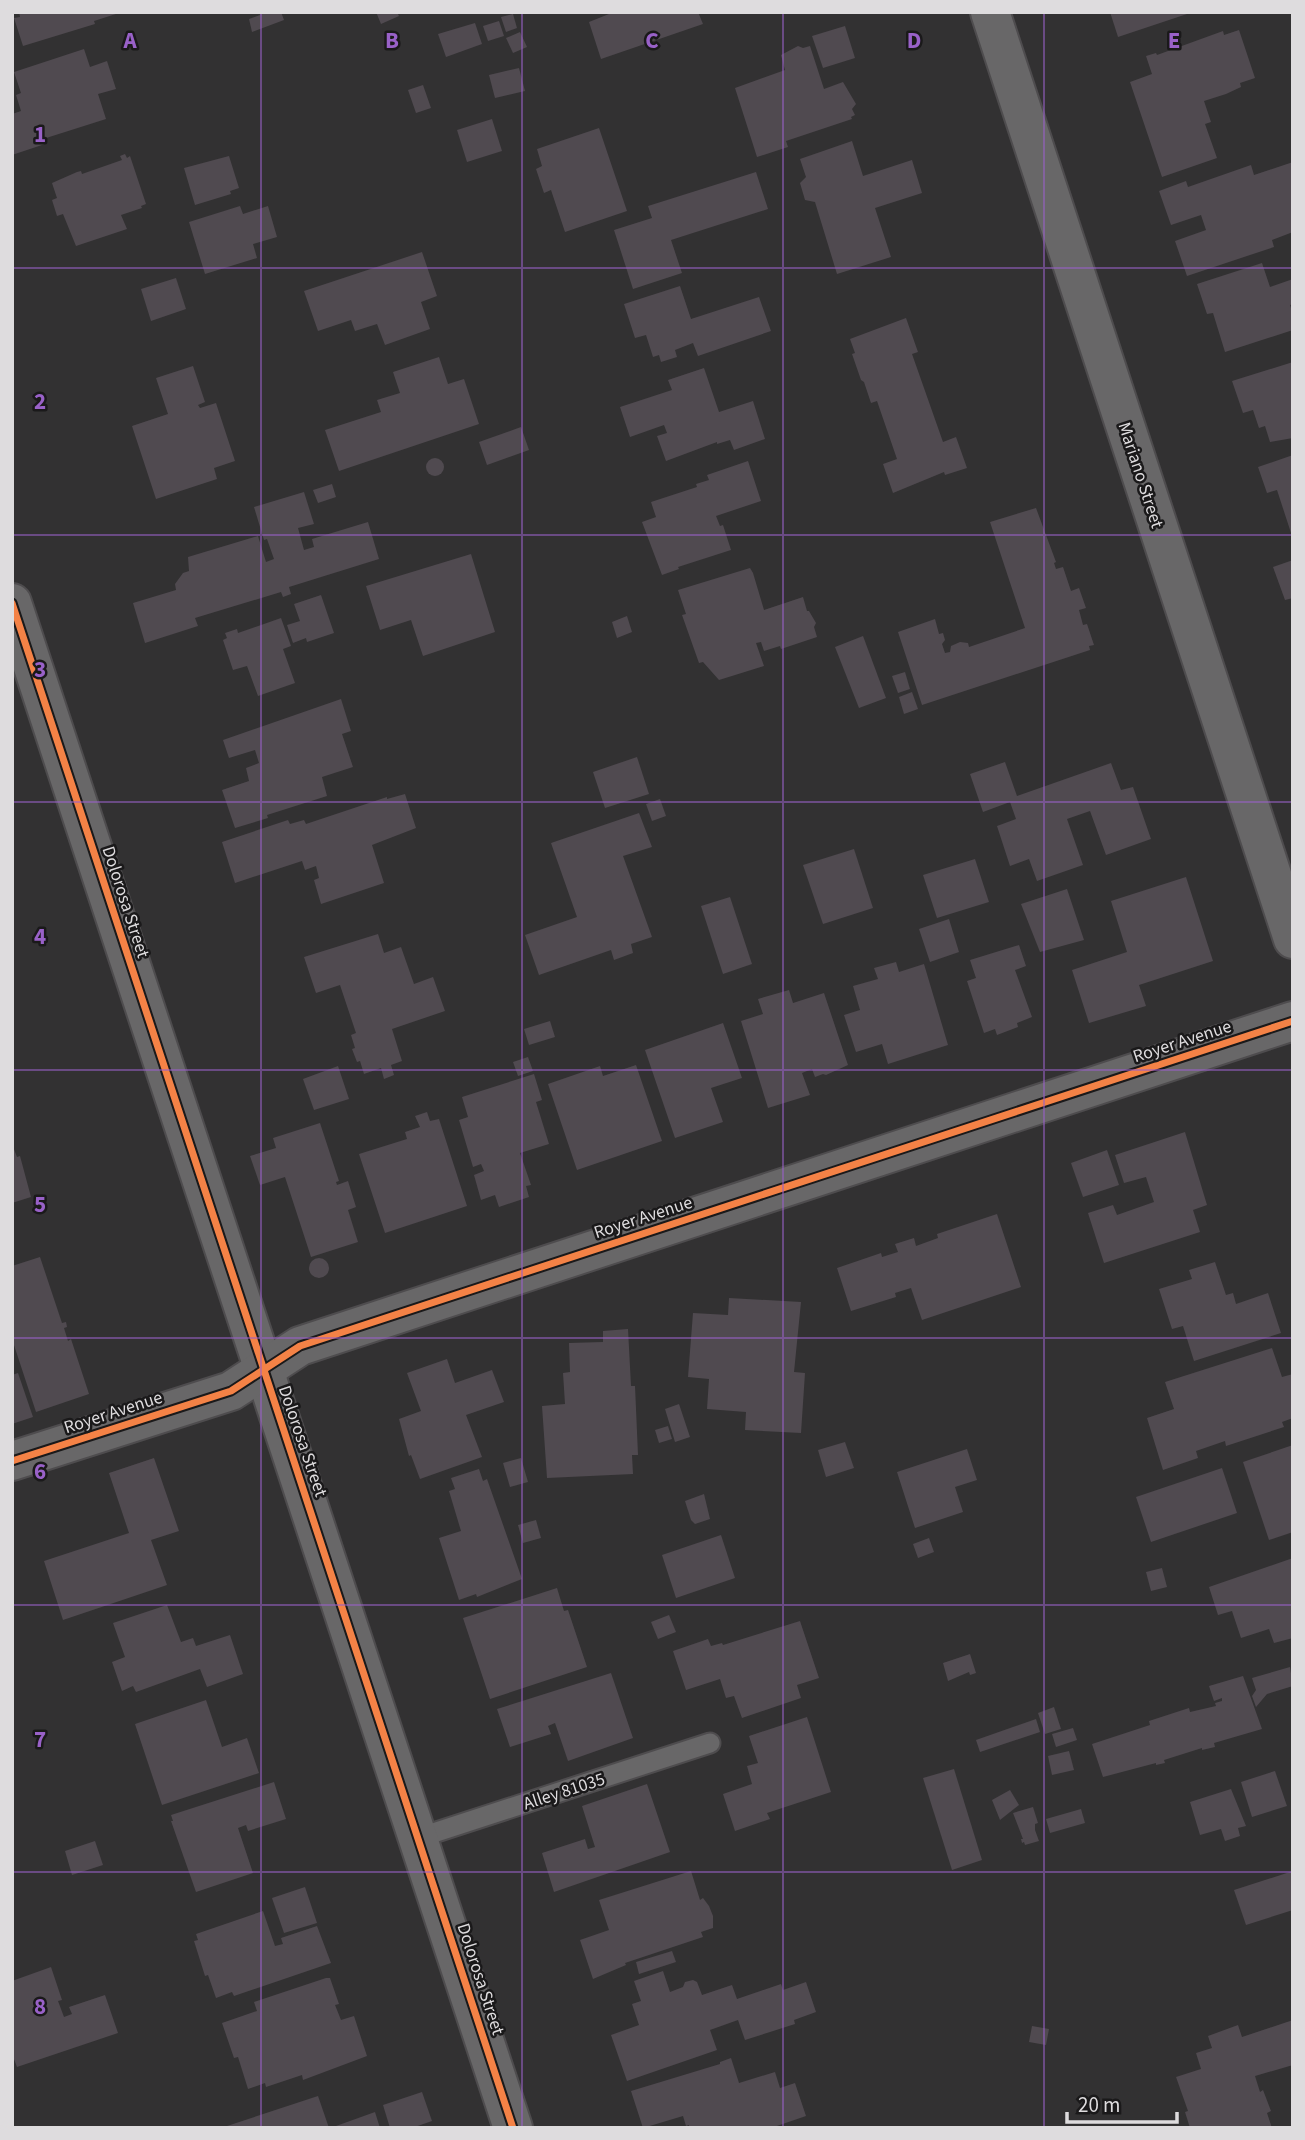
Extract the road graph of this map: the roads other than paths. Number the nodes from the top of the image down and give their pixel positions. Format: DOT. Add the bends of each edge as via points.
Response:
graph roads {
  1 [pos="990,12"];
  2 [pos="12,603"];
  3 [pos="1293,939"];
  4 [pos="1293,1021"];
  5 [pos="263,1371"];
  6 [pos="12,1461"];
  7 [pos="710,1743"];
  8 [pos="418,1838"];
  9 [pos="513,2128"];
  1 -- 3 [label="street, Mariano Street"];
  2 -- 5 [label="street, Dolorosa Street"];
  4 -- 5 [label="street, Royer Avenue" via="300,1346"];
  5 -- 6 [label="street, Royer Avenue" via="231,1391"];
  5 -- 8 [label="street, Dolorosa Street"];
  7 -- 8 [label="lane, Alley 81035"];
  8 -- 9 [label="street, Dolorosa Street"];
}
